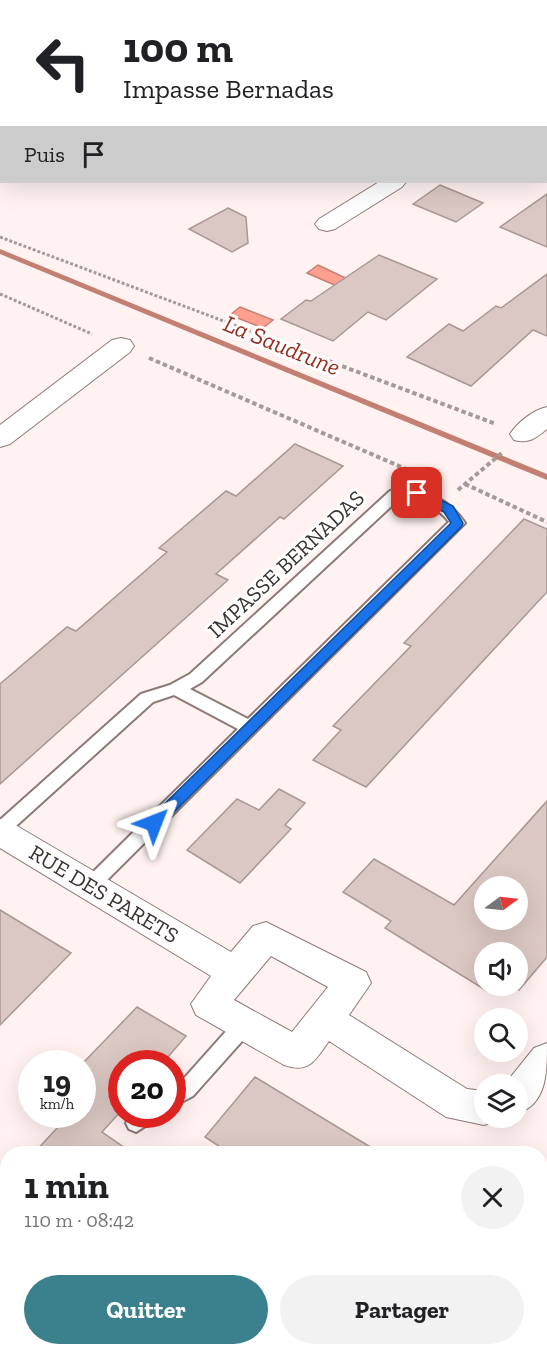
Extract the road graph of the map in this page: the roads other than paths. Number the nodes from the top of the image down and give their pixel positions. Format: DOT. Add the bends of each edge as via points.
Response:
graph roads {
  1 [pos="392,183"];
  2 [pos="327,224"];
  3 [pos="121,346"];
  4 [pos="547,415"];
  5 [pos="0,438"];
  6 [pos="515,442"];
  7 [pos="176,689"];
  8 [pos="250,728"];
  9 [pos="0,831"];
  10 [pos="90,886"];
  11 [pos="222,964"];
  12 [pos="325,1019"];
  13 [pos="244,1025"];
  14 [pos="547,1059"];
  15 [pos="528,1084"];
  16 [pos="186,1090"];
  17 [pos="474,1107"];
  1 -- 2 [label="street"];
  3 -- 5 [label="street"];
  4 -- 6 [label="street"];
  7 -- 8 [label="lane"];
  7 -- 8 [label="lane, IMPASSE BERNADAS" via="195,678 395,494 417,493 449,509 457,523"];
  7 -- 9 [label="lane, IMPASSE BERNADAS" via="147,698"];
  8 -- 10 [label="lane"];
  9 -- 10 [label="street, RUE DES PARETS"];
  10 -- 11 [label="street, RUE DES PARETS"];
  11 -- 12 [label="street" via="266,936 353,983"];
  11 -- 13 [label="street" via="209,1004"];
  12 -- 13 [label="street" via="297,1054"];
  12 -- 17 [label="street" via="460,1106"];
  13 -- 16 [label="lane"];
  14 -- 15 [label="street"];
}
